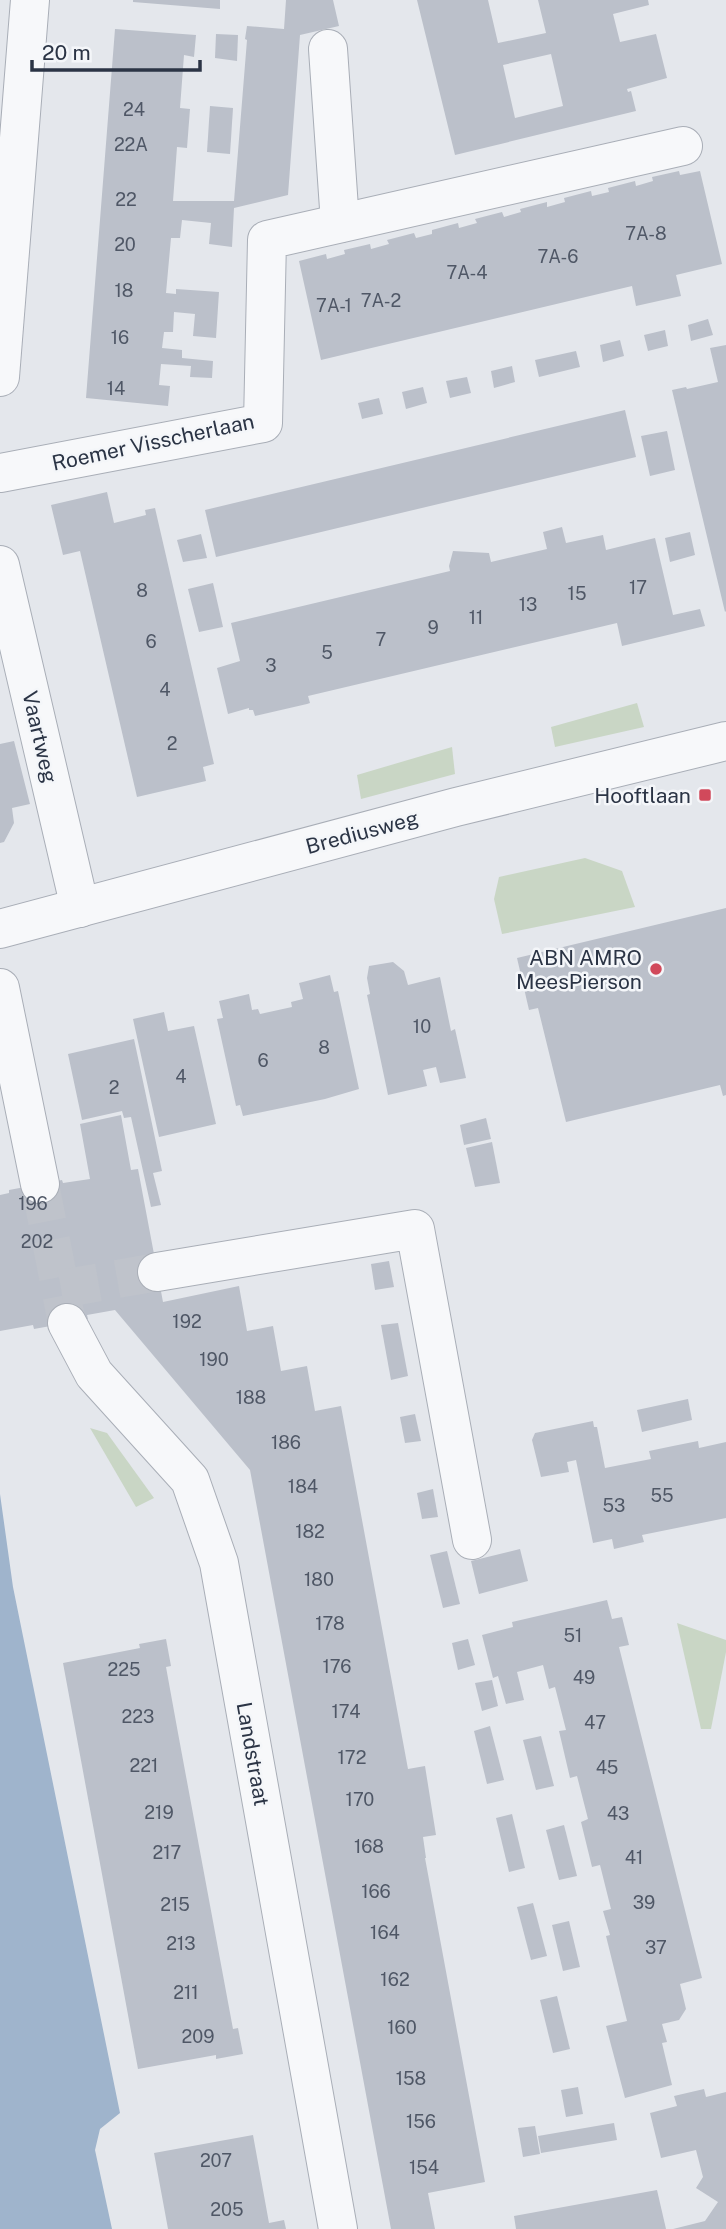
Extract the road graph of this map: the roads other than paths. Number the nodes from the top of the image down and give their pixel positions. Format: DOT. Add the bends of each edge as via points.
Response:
graph roads {
  1 [pos="30,0"];
  2 [pos="328,49"];
  3 [pos="683,146"];
  4 [pos="340,223"];
  5 [pos="0,377"];
  6 [pos="0,473"];
  7 [pos="0,565"];
  8 [pos="726,741"];
  9 [pos="80,908"];
  10 [pos="0,929"];
  11 [pos="0,988"];
  12 [pos="40,1184"];
  13 [pos="157,1272"];
  14 [pos="67,1323"];
  15 [pos="472,1540"];
  16 [pos="338,2229"];
  1 -- 5 [label="street"];
  2 -- 4 [label="street"];
  3 -- 4 [label="street, Roemer Visscherlaan"];
  4 -- 6 [label="street, Roemer Visscherlaan" via="267,240 263,423"];
  7 -- 9 [label="street, Vaartweg"];
  8 -- 9 [label="street, Brediusweg" via="456,807"];
  9 -- 10 [label="street, Brediusweg"];
  11 -- 12 [label="street"];
  13 -- 15 [label="street" via="415,1228"];
  14 -- 16 [label="street, Landstraat" via="94,1374 190,1480 219,1563"];
}
